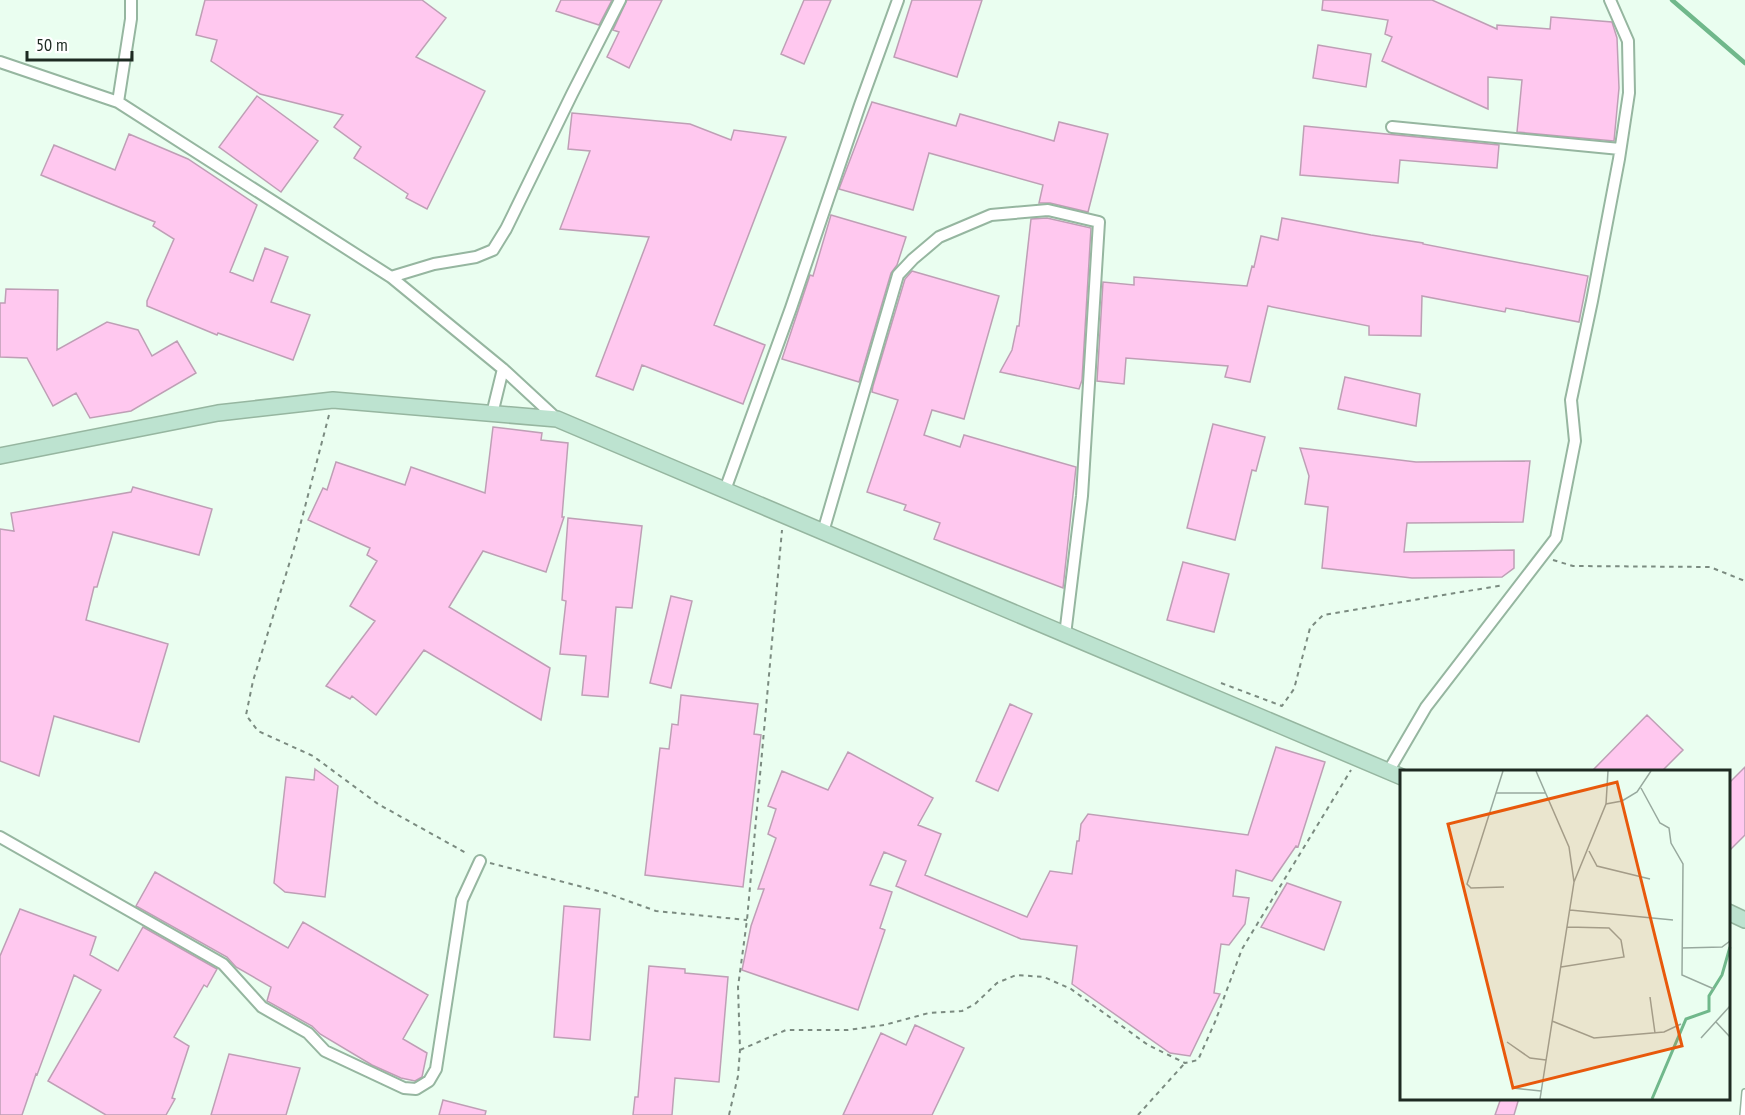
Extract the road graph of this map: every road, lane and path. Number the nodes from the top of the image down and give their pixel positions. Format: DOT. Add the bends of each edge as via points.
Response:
graph roads {
  1 [pos="131,0"];
  2 [pos="620,0"];
  3 [pos="898,0"];
  4 [pos="1610,0"];
  5 [pos="0,62"];
  6 [pos="118,102"];
  7 [pos="1392,127"];
  8 [pos="1620,149"];
  9 [pos="391,277"];
  10 [pos="502,369"];
  11 [pos="333,400"];
  12 [pos="492,414"];
  13 [pos="557,419"];
  14 [pos="0,456"];
  15 [pos="725,490"];
  16 [pos="783,515"];
  17 [pos="823,532"];
  18 [pos="1542,557"];
  19 [pos="1745,581"];
  20 [pos="1522,582"];
  21 [pos="1065,635"];
  22 [pos="1215,681"];
  23 [pos="1357,759"];
  24 [pos="1395,775"];
  25 [pos="0,837"];
  26 [pos="480,861"];
  27 [pos="1730,913"];
  28 [pos="747,920"];
  29 [pos="1745,920"];
  30 [pos="740,1050"];
  31 [pos="1185,1063"];
  32 [pos="1745,1092"];
  33 [pos="729,1115"];
  34 [pos="1138,1115"];
  35 [pos="1743,1115"];
  1 -- 6 [label="street"];
  2 -- 9 [label="street" via="493,250"];
  3 -- 15 [label="street"];
  4 -- 8 [label="street" via="1628,41 1629,93"];
  5 -- 6 [label="street"];
  6 -- 9 [label="street"];
  7 -- 8 [label="street"];
  8 -- 18 [label="street" via="1571,400 1575,441 1556,538"];
  9 -- 10 [label="street"];
  10 -- 12 [label="street"];
  10 -- 13 [label="street"];
  11 -- 12 [label="street"];
  11 -- 14 [label="street" via="218,413"];
  11 -- 26 [label="path" via="246,716 258,731 313,756 378,804"];
  12 -- 13 [label="street"];
  13 -- 15 [label="street"];
  15 -- 16 [label="street"];
  16 -- 17 [label="street"];
  16 -- 28 [label="path"];
  17 -- 21 [label="street"];
  17 -- 21 [label="street" via="898,275 939,237 991,214 1048,210 1099,222 1082,496"];
  18 -- 19 [label="path" via="1573,566 1710,567"];
  18 -- 20 [label="street"];
  20 -- 22 [label="path" via="1323,615 1310,628 1294,689 1282,706"];
  20 -- 24 [label="street" via="1426,707"];
  21 -- 23 [label="street"];
  23 -- 24 [label="street"];
  23 -- 31 [label="path" via="1242,949 1198,1060"];
  25 -- 26 [label="street" via="223,964 262,1007 308,1033 325,1051 404,1088 416,1089 429,1081 436,1069 462,900"];
  26 -- 28 [label="path" via="606,892 656,911"];
  27 -- 29 [label="street"];
  28 -- 30 [label="path" via="738,987"];
  30 -- 31 [label="path" via="786,1030 848,1030 884,1026 928,1013 962,1011 997,983 1016,975 1044,977 1071,989 1148,1046"];
  30 -- 33 [label="path"];
  31 -- 34 [label="path"];
  32 -- 35 [label="lane"];
}
